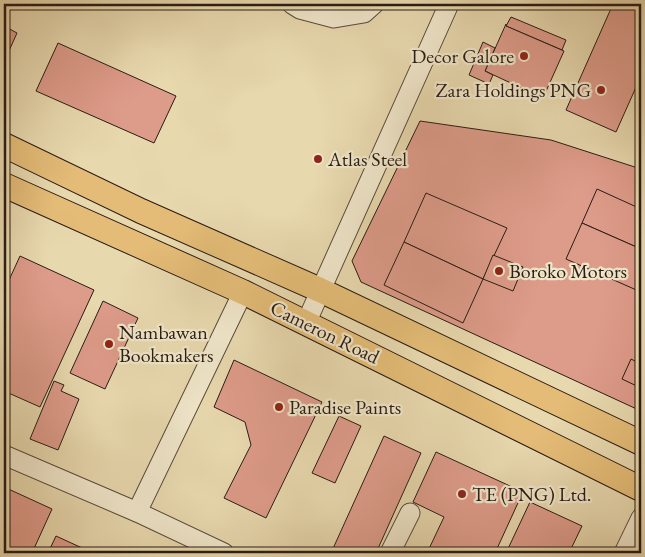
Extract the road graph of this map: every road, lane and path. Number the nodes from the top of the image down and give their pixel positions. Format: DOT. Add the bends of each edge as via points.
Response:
graph roads {
  1 [pos="292,4"];
  2 [pos="374,4"];
  3 [pos="449,4"];
  4 [pos="4,145"];
  5 [pos="4,185"];
  6 [pos="320,290"];
  7 [pos="243,292"];
  8 [pos="306,322"];
  9 [pos="641,443"];
  10 [pos="4,455"];
  11 [pos="641,490"];
  12 [pos="137,512"];
  13 [pos="410,514"];
  14 [pos="641,518"];
  15 [pos="224,553"];
  16 [pos="390,553"];
  17 [pos="624,553"];
  1 -- 2 [label="street" via="334,18 364,13"];
  3 -- 6 [label="street"];
  4 -- 6 [label="main road, Cameron Road" via="141,211"];
  5 -- 7 [label="main road, Cameron Road"];
  6 -- 8 [label="street"];
  6 -- 9 [label="main road, Cameron Road"];
  7 -- 8 [label="main road, Cameron Road"];
  7 -- 12 [label="street"];
  8 -- 11 [label="main road, Cameron Road"];
  10 -- 12 [label="street"];
  12 -- 15 [label="street"];
  13 -- 16 [label="street"];
  14 -- 17 [label="street"];
}
